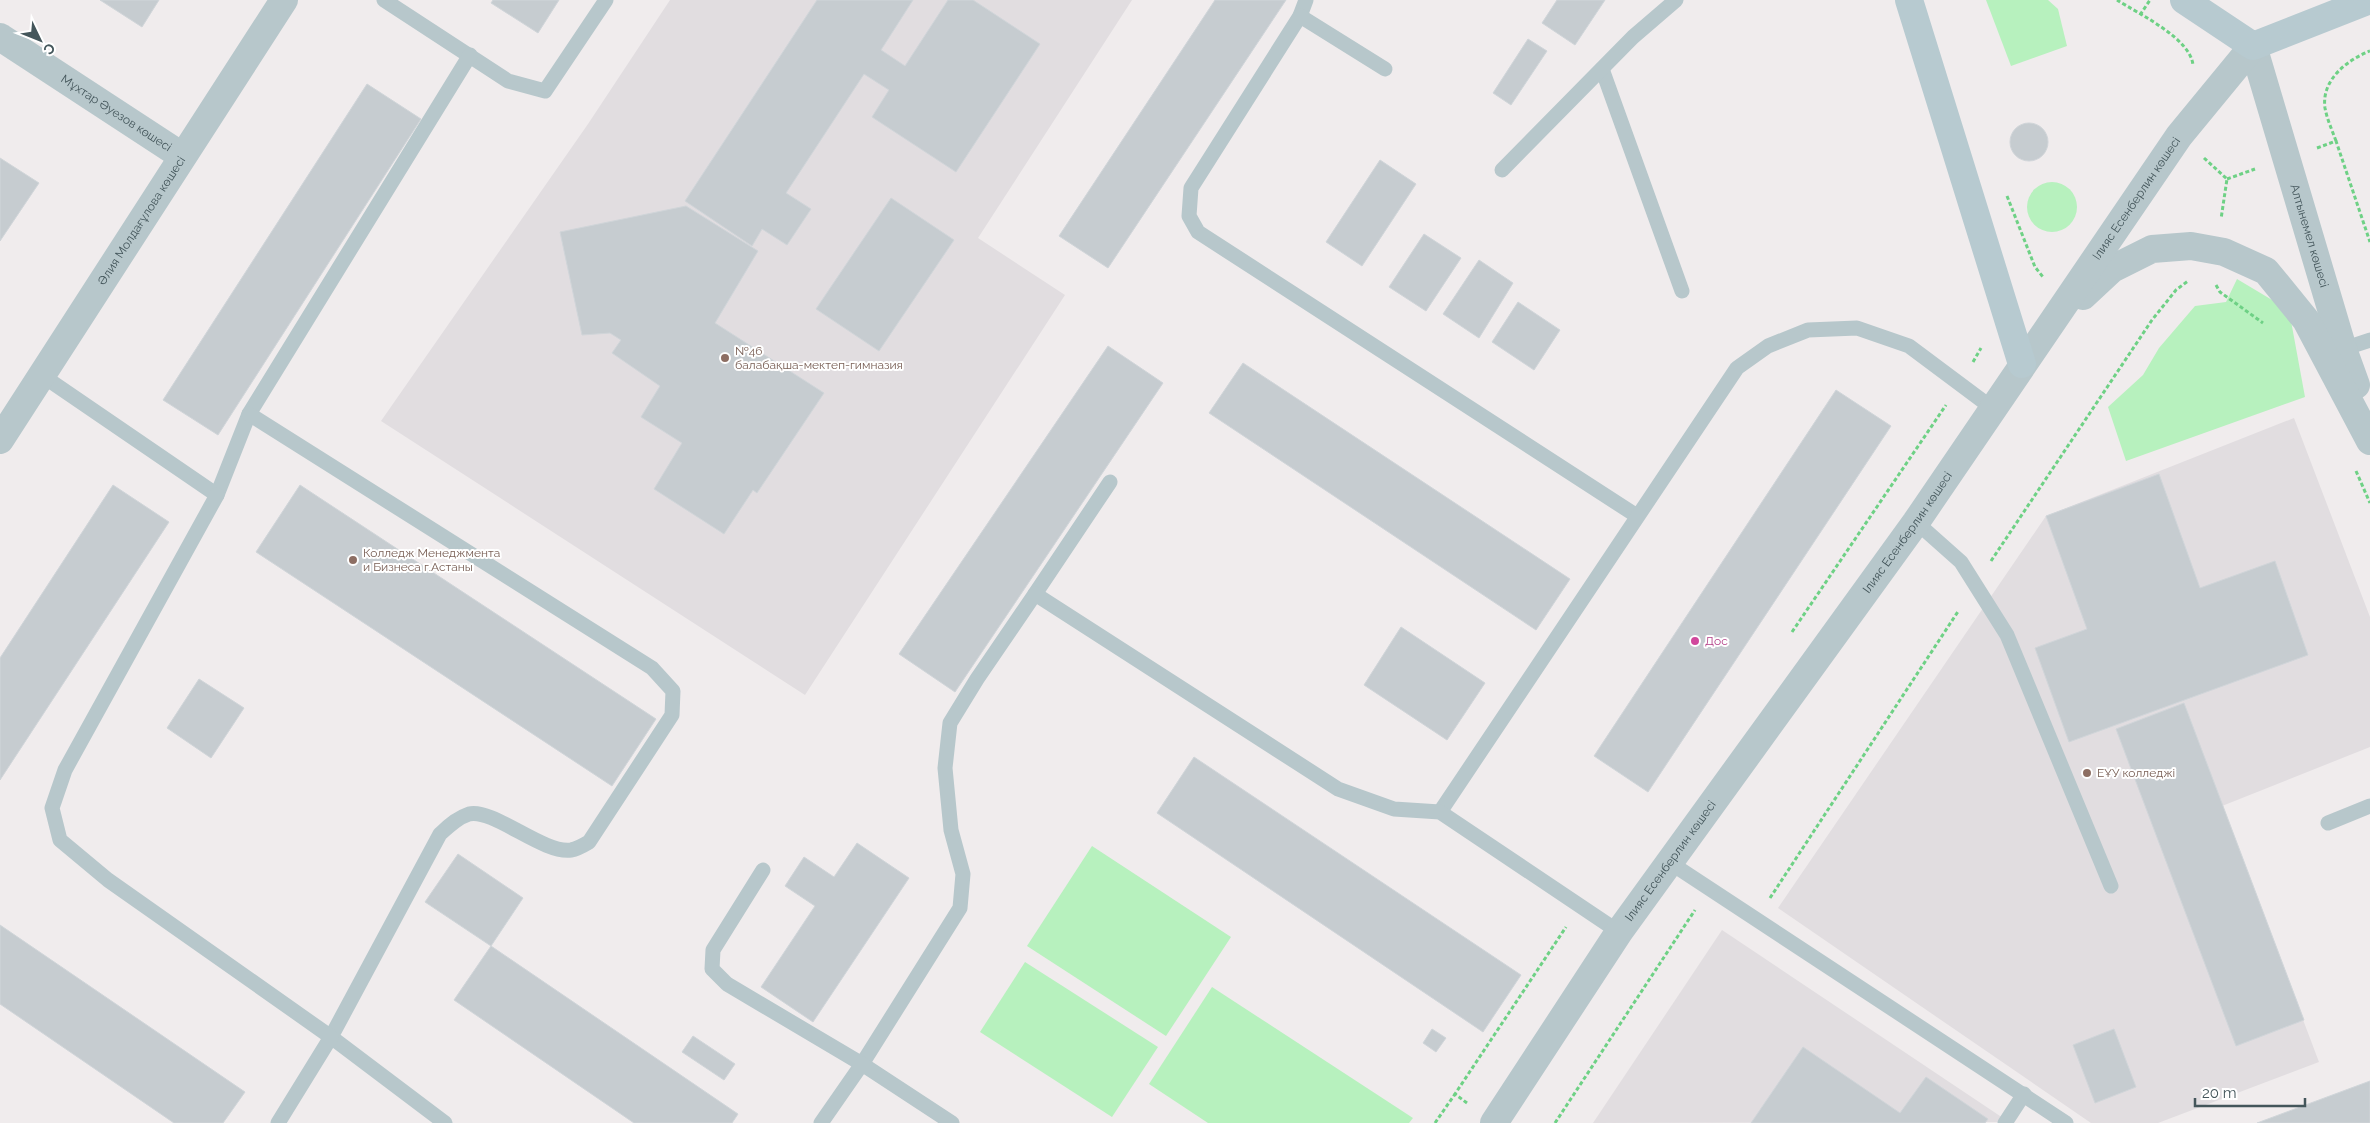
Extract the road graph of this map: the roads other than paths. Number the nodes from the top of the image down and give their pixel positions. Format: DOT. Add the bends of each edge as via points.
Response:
graph roads {
  1 [pos="284,0"];
  2 [pos="384,0"];
  3 [pos="606,0"];
  4 [pos="1306,0"];
  5 [pos="1676,0"];
  6 [pos="1909,0"];
  7 [pos="2184,0"];
  8 [pos="2370,0"];
  9 [pos="1300,16"];
  10 [pos="0,37"];
  11 [pos="2253,46"];
  12 [pos="470,55"];
  13 [pos="1386,69"];
  14 [pos="1602,69"];
  15 [pos="182,156"];
  16 [pos="1502,170"];
  17 [pos="1682,291"];
  18 [pos="2370,340"];
  19 [pos="2343,349"];
  20 [pos="2022,364"];
  21 [pos="40,374"];
  22 [pos="1992,408"];
  23 [pos="250,414"];
  24 [pos="2370,424"];
  25 [pos="3,429"];
  26 [pos="2370,441"];
  27 [pos="1110,482"];
  28 [pos="217,495"];
  29 [pos="1637,516"];
  30 [pos="1916,522"];
  31 [pos="1036,594"];
  32 [pos="2370,806"];
  33 [pos="1440,812"];
  34 [pos="2328,823"];
  35 [pos="1669,862"];
  36 [pos="763,870"];
  37 [pos="2111,886"];
  38 [pos="1619,932"];
  39 [pos="331,1037"];
  40 [pos="862,1064"];
  41 [pos="2024,1094"];
  42 [pos="1494,1122"];
  43 [pos="278,1123"];
  44 [pos="445,1123"];
  45 [pos="820,1123"];
  46 [pos="952,1123"];
  47 [pos="2005,1123"];
  48 [pos="2066,1123"];
  1 -- 15 [label="street, Әлия Молдағұлова көшесі"];
  2 -- 12 [label="lane"];
  3 -- 12 [label="lane" via="545,91 508,81"];
  4 -- 9 [label="lane"];
  5 -- 14 [label="lane"];
  6 -- 20 [label="main road"];
  7 -- 11 [label="main road"];
  8 -- 11 [label="main road, Ілияс Есенберлин көшесі"];
  9 -- 13 [label="lane"];
  9 -- 29 [label="lane" via="1191,188 1189,216 1198,232"];
  10 -- 15 [label="street, Мұхтар Әуезов көшесі"];
  11 -- 19 [label="street, Алтынемел көшесі"];
  11 -- 20 [label="street, Ілияс Есенберлин көшесі" via="2180,136"];
  12 -- 23 [label="lane"];
  14 -- 16 [label="lane"];
  14 -- 17 [label="lane"];
  15 -- 21 [label="street, Әлия Молдағұлова көшесі"];
  18 -- 19 [label="lane"];
  19 -- 24 [label="street, Алтынемел көшесі"];
  20 -- 22 [label="street, Ілияс Есенберлин көшесі"];
  20 -- 26 [label="street" via="2042,339 2112,268 2152,248 2192,246 2216,251 2266,271 2306,320"];
  21 -- 25 [label="street, Әлия Молдағұлова көшесі"];
  21 -- 28 [label="lane"];
  22 -- 29 [label="lane" via="1909,346 1857,328 1808,330 1768,346 1737,368"];
  22 -- 30 [label="street, Ілияс Есенберлин көшесі"];
  23 -- 28 [label="lane"];
  23 -- 39 [label="lane" via="652,668 673,691 672,715 589,842 572,850 556,849 487,817 471,813 456,819 440,834"];
  27 -- 31 [label="lane"];
  28 -- 39 [label="lane" via="65,770 52,808 60,840 108,880"];
  29 -- 33 [label="lane"];
  30 -- 35 [label="street, Ілияс Есенберлин көшесі"];
  30 -- 37 [label="lane" via="1961,562 2007,635"];
  31 -- 33 [label="lane" via="1338,789 1394,809"];
  31 -- 40 [label="lane" via="950,723 945,768 951,830 964,874 960,908"];
  32 -- 34 [label="lane"];
  33 -- 38 [label="lane"];
  35 -- 38 [label="street, Ілияс Есенберлин көшесі"];
  35 -- 41 [label="lane"];
  36 -- 40 [label="lane" via="713,950 712,969 727,984"];
  38 -- 42 [label="street, Ілияс Есенберлин көшесі"];
  39 -- 43 [label="lane"];
  39 -- 44 [label="lane"];
  40 -- 45 [label="lane"];
  40 -- 46 [label="lane"];
  41 -- 47 [label="lane"];
  41 -- 48 [label="lane"];
}
